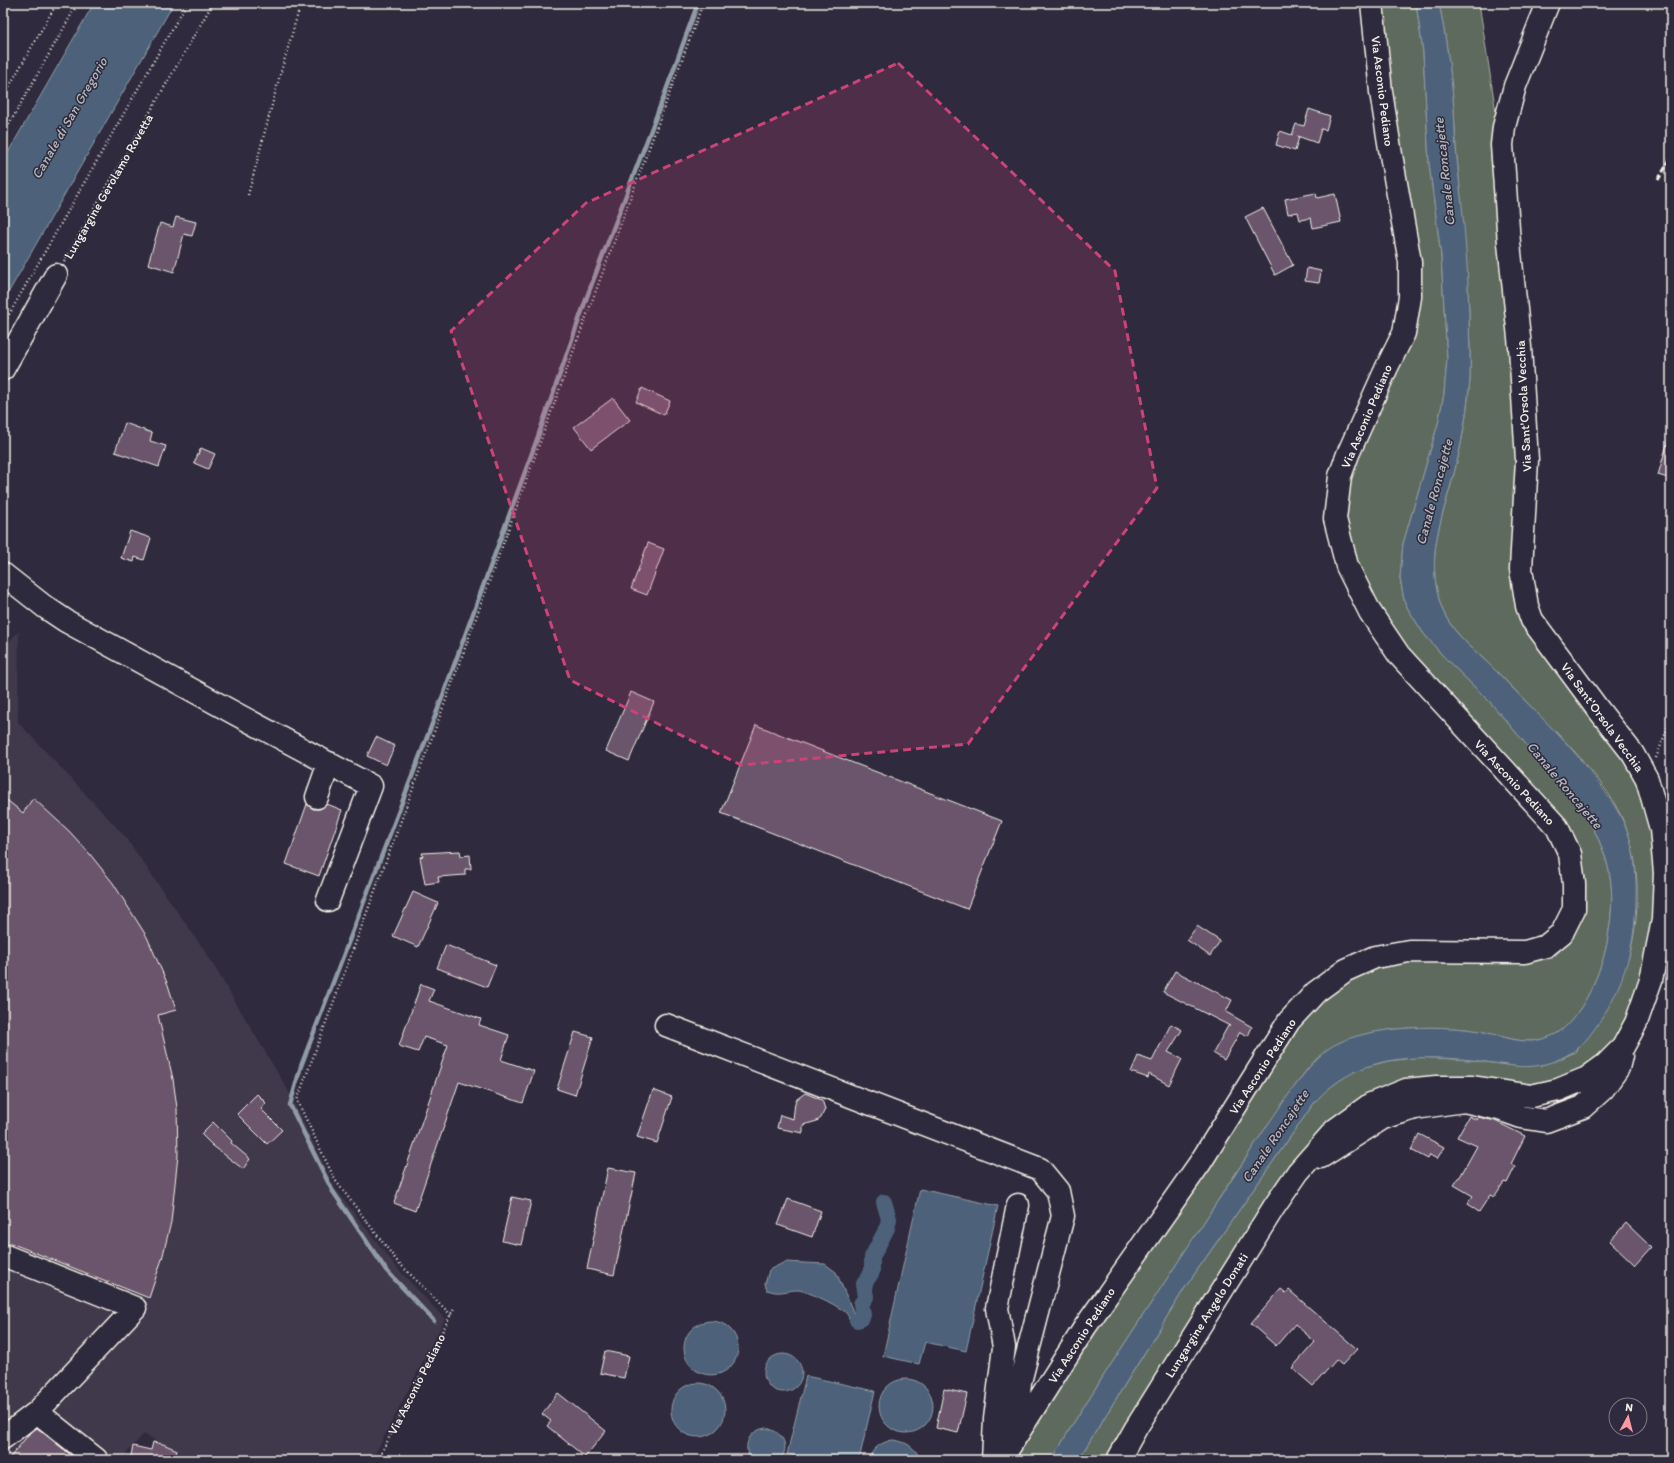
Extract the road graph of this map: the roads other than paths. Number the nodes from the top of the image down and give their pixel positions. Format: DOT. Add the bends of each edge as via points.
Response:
graph roads {
  1 [pos="1372,3"];
  2 [pos="1548,3"];
  3 [pos="56,275"];
  4 [pos="3,369"];
  5 [pos="3,574"];
  6 [pos="329,763"];
  7 [pos="317,797"];
  8 [pos="328,900"];
  9 [pos="666,1025"];
  10 [pos="1298,1172"];
  11 [pos="1018,1205"];
  12 [pos="3,1255"];
  13 [pos="37,1412"];
  14 [pos="1016,1436"];
  15 [pos="3,1438"];
  16 [pos="96,1460"];
  17 [pos="993,1460"];
  18 [pos="1001,1460"];
  19 [pos="1118,1460"];
  1 -- 14 [label="street, Via Asconio Pediano" via="1381,92 1410,262 1410,297 1404,333 1380,381 1340,476 1335,519 1347,566 1370,612 1399,655 1557,827 1570,854 1574,909 1562,933 1546,946 1526,952 1409,951 1375,957 1346,970 1316,992 1290,1021 1200,1163 1084,1327"];
  2 -- 10 [label="street, Via Sant'Orsola Vecchia" via="1516,86 1504,127 1502,145 1528,460 1521,569 1532,620 1633,754 1648,779 1661,829 1665,873 1663,920 1652,980 1636,1023 1623,1047 1587,1078 1558,1090 1531,1096 1472,1087 1406,1090 1371,1104 1334,1130"];
  3 -- 4 [label="street"];
  5 -- 6 [label="street" via="66,621"];
  6 -- 7 [label="street"];
  6 -- 8 [label="street" via="372,786"];
  9 -- 14 [label="street" via="1040,1170 1058,1191 1063,1216 1020,1382"];
  10 -- 19 [label="street, Lungargine Angelo Donati"];
  11 -- 17 [label="street" via="997,1308 1004,1347 995,1418"];
  12 -- 13 [label="street" via="135,1308"];
  13 -- 15 [label="street"];
  13 -- 16 [label="street"];
  14 -- 18 [label="street, Via Asconio Pediano"];
}
